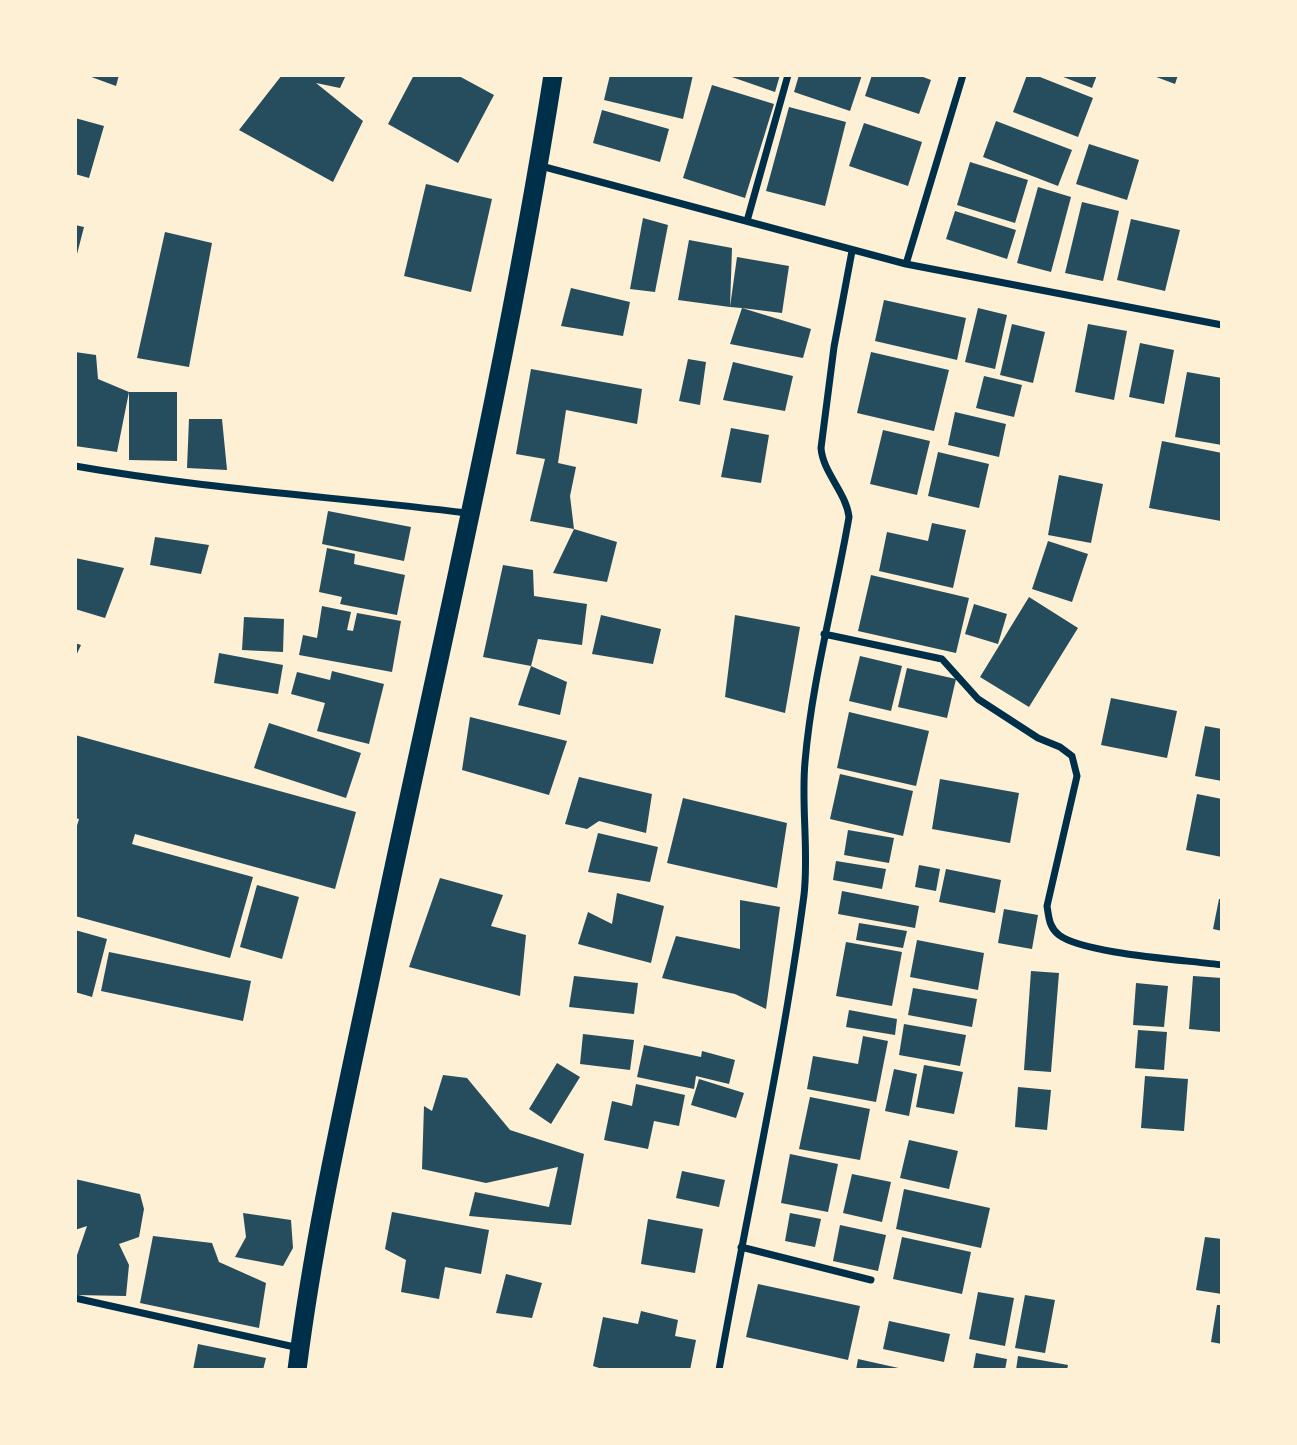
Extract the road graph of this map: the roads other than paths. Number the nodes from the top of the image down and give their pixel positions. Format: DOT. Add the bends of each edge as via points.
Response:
graph roads {
  1 [pos="553,75"];
  2 [pos="788,75"];
  3 [pos="963,75"];
  4 [pos="539,165"];
  5 [pos="747,221"];
  6 [pos="852,251"];
  7 [pos="906,264"];
  8 [pos="1222,325"];
  9 [pos="75,466"];
  10 [pos="470,513"];
  11 [pos="824,634"];
  12 [pos="1222,965"];
  13 [pos="741,1247"];
  14 [pos="871,1280"];
  15 [pos="75,1298"];
  16 [pos="300,1349"];
  17 [pos="297,1370"];
  18 [pos="719,1370"];
  1 -- 4 [label="highway"];
  2 -- 5 [label="street"];
  3 -- 7 [label="street"];
  4 -- 5 [label="street"];
  4 -- 10 [label="highway"];
  5 -- 6 [label="street"];
  6 -- 7 [label="street"];
  6 -- 11 [label="street" via="821,440 824,463 846,502 849,517"];
  7 -- 8 [label="street"];
  9 -- 10 [label="street" via="236,489"];
  10 -- 16 [label="highway" via="347,1089"];
  11 -- 12 [label="street" via="942,659 978,699 1072,757 1077,776 1047,906 1049,924 1061,936 1086,946"];
  11 -- 13 [label="street" via="804,766 804,893 771,1100"];
  13 -- 14 [label="street"];
  13 -- 18 [label="street"];
  15 -- 16 [label="street"];
  16 -- 17 [label="highway"];
}
